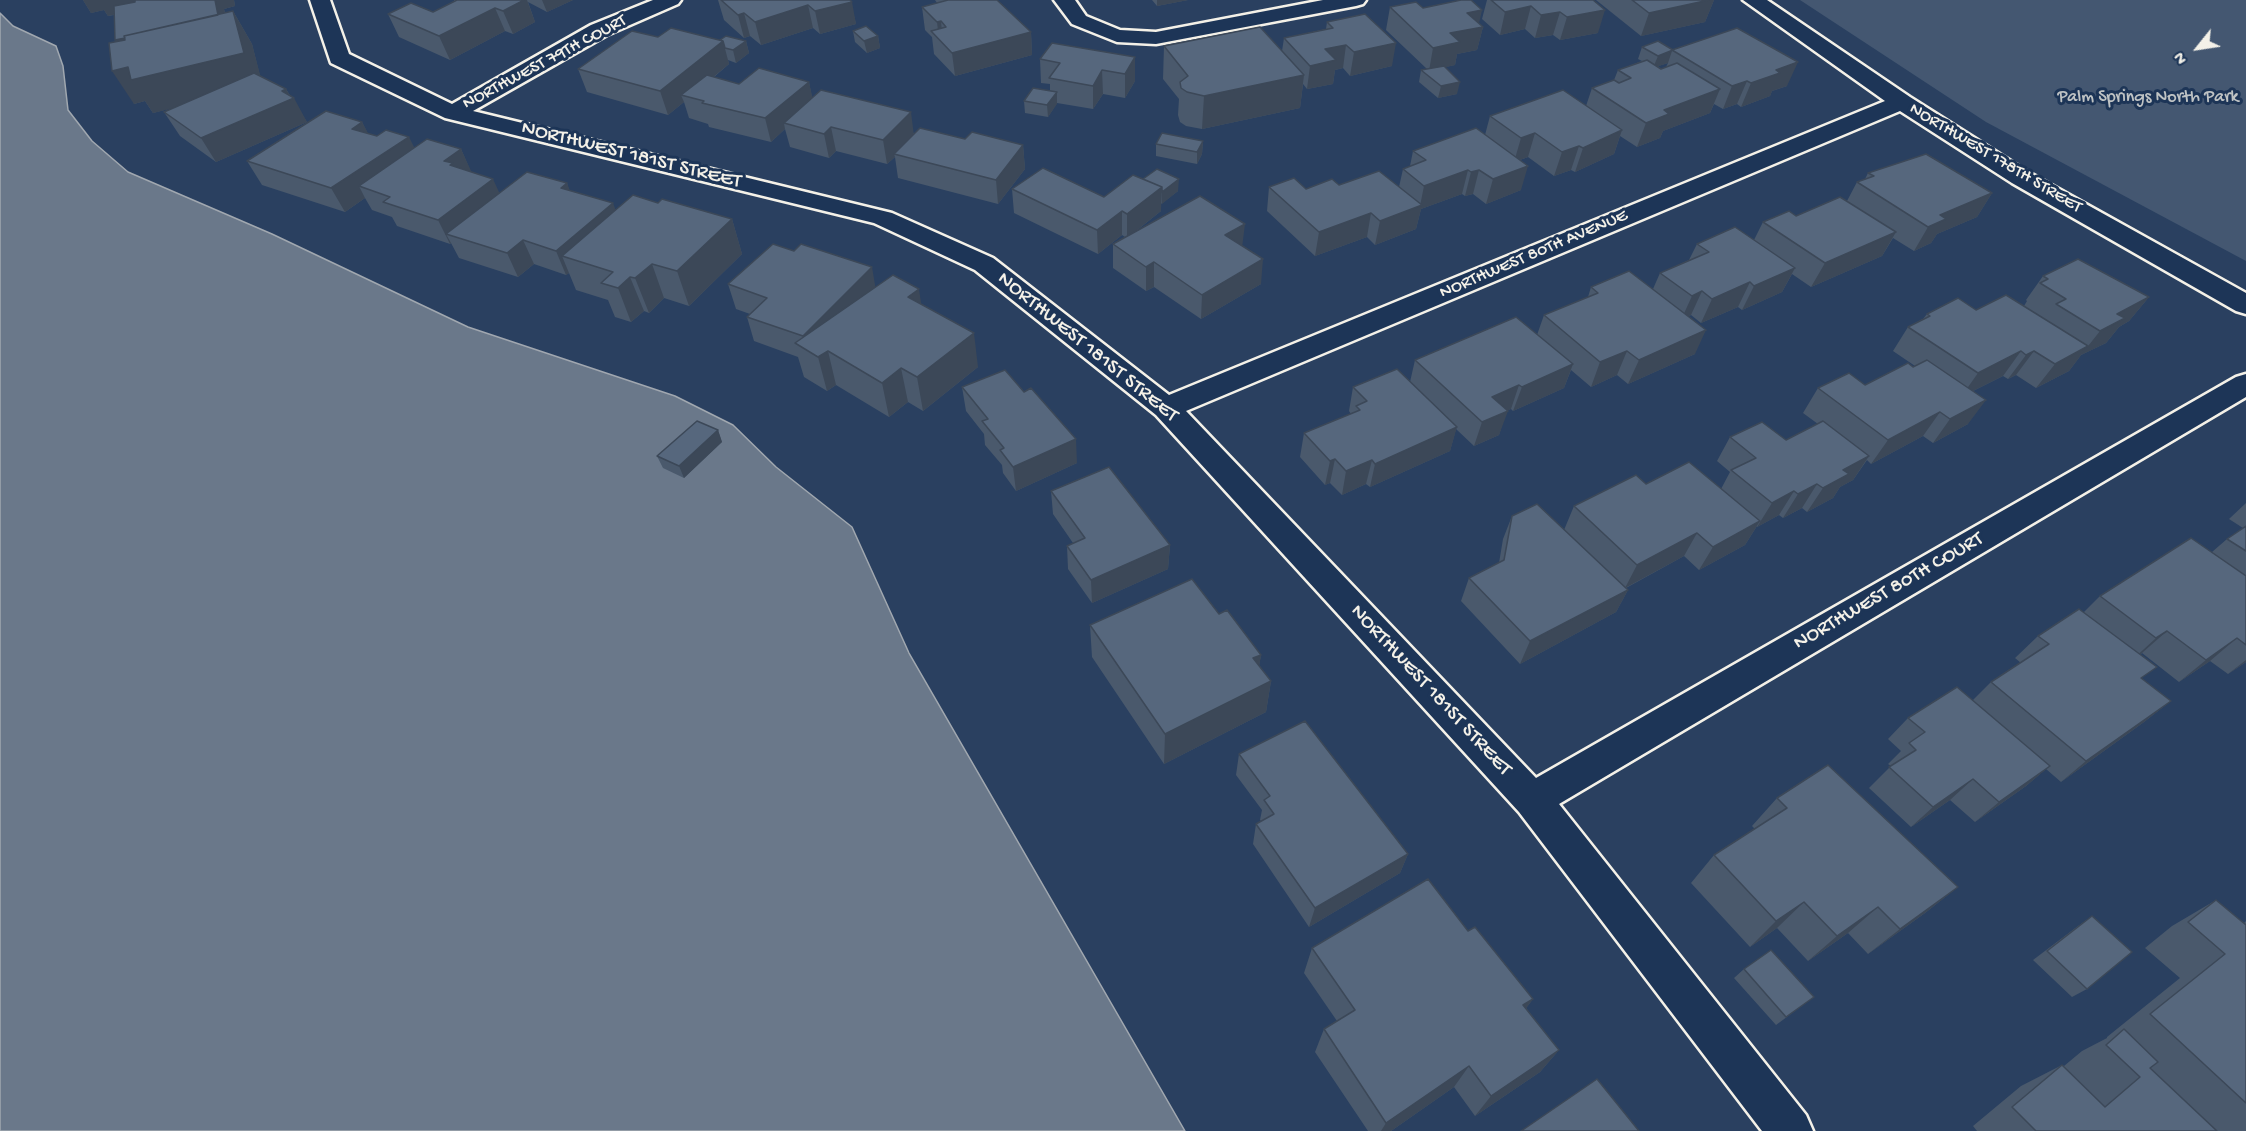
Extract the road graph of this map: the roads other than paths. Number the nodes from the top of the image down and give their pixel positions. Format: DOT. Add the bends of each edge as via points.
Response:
graph roads {
  1 [pos="320,0"];
  2 [pos="671,0"];
  3 [pos="1064,0"];
  4 [pos="1356,0"];
  5 [pos="1753,0"];
  6 [pos="1902,102"];
  7 [pos="453,113"];
  8 [pos="2246,305"];
  9 [pos="2246,384"];
  10 [pos="1166,408"];
  11 [pos="1532,800"];
  12 [pos="1790,1131"];
  1 -- 7 [label="street, NORTHWEST 181ST STREET" via="339,58"];
  2 -- 7 [label="street, NORTHWEST 79TH COURT" via="599,30"];
  3 -- 4 [label="street" via="1079,20 1117,36 1156,38"];
  5 -- 6 [label="street, NORTHWEST 178TH STREET"];
  6 -- 8 [label="street, NORTHWEST 178TH STREET" via="2021,178"];
  6 -- 10 [label="street, NORTHWEST 80TH AVENUE"];
  7 -- 10 [label="street, NORTHWEST 181ST STREET" via="883,218 984,264"];
  9 -- 11 [label="street, NORTHWEST 80TH COURT"];
  10 -- 11 [label="street, NORTHWEST 181ST STREET"];
  11 -- 12 [label="street, NORTHWEST 181ST STREET"];
}
